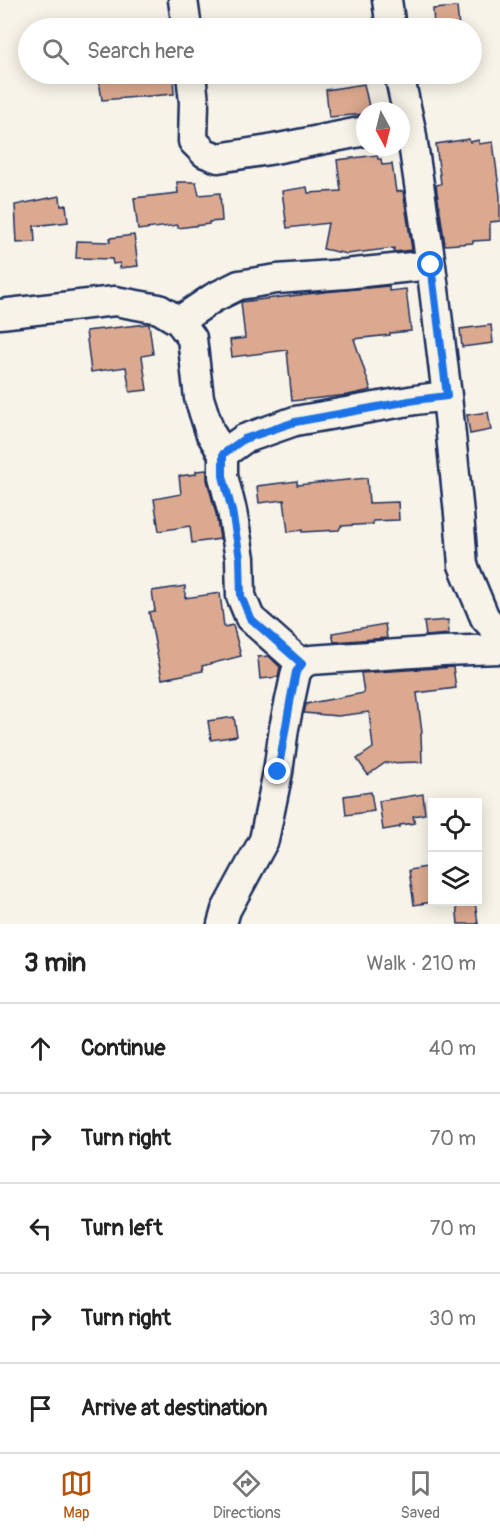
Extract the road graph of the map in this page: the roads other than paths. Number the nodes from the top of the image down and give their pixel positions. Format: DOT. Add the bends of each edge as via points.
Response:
graph roads {
  1 [pos="183,0"];
  2 [pos="387,0"];
  3 [pos="186,18"];
  4 [pos="390,18"];
  5 [pos="192,84"];
  6 [pos="400,84"];
  7 [pos="402,102"];
  8 [pos="356,133"];
  9 [pos="410,151"];
  10 [pos="431,265"];
  11 [pos="0,315"];
  12 [pos="179,321"];
  13 [pos="447,396"];
  14 [pos="223,454"];
  15 [pos="500,634"];
  16 [pos="500,649"];
  17 [pos="302,664"];
  18 [pos="222,924"];
  1 -- 3 [label="street"];
  2 -- 4 [label="street"];
  5 -- 8 [label="street" via="193,141 205,153 218,158"];
  6 -- 7 [label="street"];
  9 -- 10 [label="street"];
  10 -- 12 [label="street" via="239,285"];
  10 -- 13 [label="street"];
  11 -- 12 [label="street" via="115,301 159,309"];
  12 -- 14 [label="street" via="192,338 199,398 210,432"];
  13 -- 14 [label="street" via="295,422 244,439"];
  13 -- 15 [label="street" via="463,565 484,618"];
  14 -- 17 [label="street" via="223,476 240,558 241,596 250,618"];
  16 -- 17 [label="street" via="311,660"];
  17 -- 18 [label="street" via="296,672 264,840"];
}
